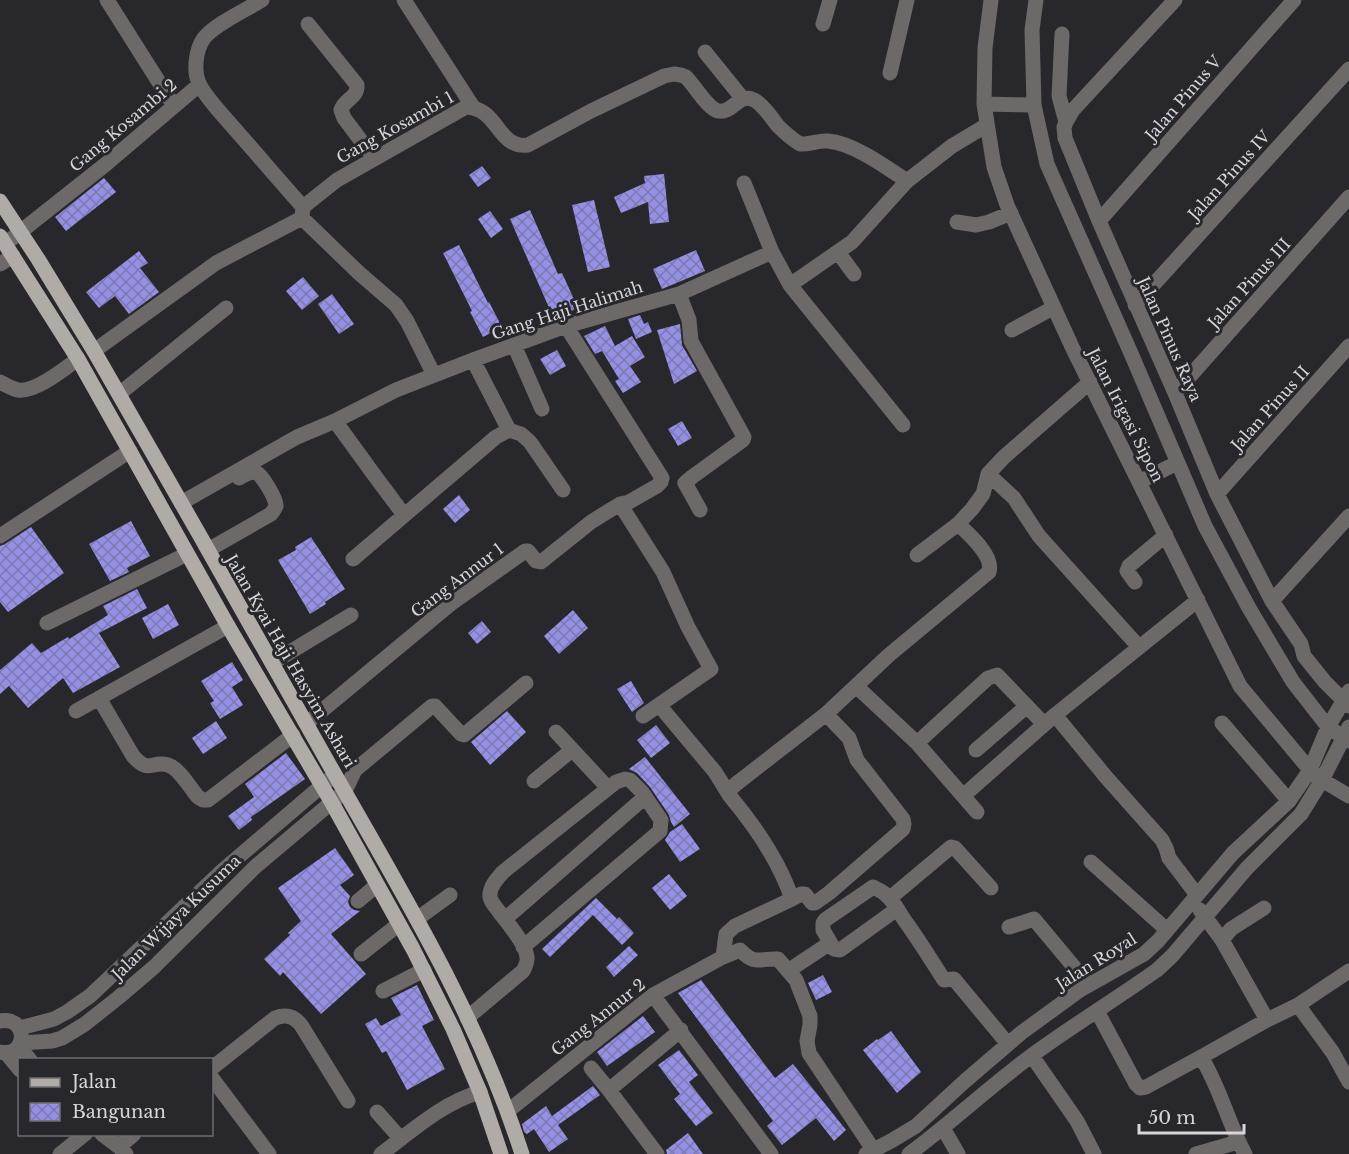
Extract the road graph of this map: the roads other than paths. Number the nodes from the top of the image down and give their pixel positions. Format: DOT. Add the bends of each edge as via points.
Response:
graph roads {
  1 [pos="107,0"];
  2 [pos="262,0"];
  3 [pos="404,0"];
  4 [pos="830,0"];
  5 [pos="907,0"];
  6 [pos="991,0"];
  7 [pos="1036,0"];
  8 [pos="1175,0"];
  9 [pos="1294,0"];
  10 [pos="308,24"];
  11 [pos="822,24"];
  12 [pos="1062,34"];
  13 [pos="705,52"];
  14 [pos="1349,69"];
  15 [pos="890,73"];
  16 [pos="199,85"];
  17 [pos="743,99"];
  18 [pos="989,104"];
  19 [pos="1030,105"];
  20 [pos="174,106"];
  21 [pos="473,107"];
  22 [pos="1066,122"];
  23 [pos="987,125"];
  24 [pos="374,158"];
  25 [pos="908,181"];
  26 [pos="744,183"];
  27 [pos="1349,197"];
  28 [pos="0,201"];
  29 [pos="302,213"];
  30 [pos="1011,213"];
  31 [pos="1099,221"];
  32 [pos="957,222"];
  33 [pos="20,232"];
  34 [pos="5,250"];
  35 [pos="772,252"];
  36 [pos="838,252"];
  37 [pos="854,274"];
  38 [pos="790,285"];
  39 [pos="679,294"];
  40 [pos="1135,305"];
  41 [pos="226,308"];
  42 [pos="1053,308"];
  43 [pos="566,326"];
  44 [pos="1012,330"];
  45 [pos="514,345"];
  46 [pos="1349,346"];
  47 [pos="94,351"];
  48 [pos="78,359"];
  49 [pos="473,360"];
  50 [pos="434,375"];
  51 [pos="0,382"];
  52 [pos="1090,382"];
  53 [pos="1175,393"];
  54 [pos="119,394"];
  55 [pos="542,409"];
  56 [pos="335,421"];
  57 [pos="903,425"];
  58 [pos="509,430"];
  59 [pos="130,451"];
  60 [pos="1172,466"];
  61 [pos="988,474"];
  62 [pos="1144,480"];
  63 [pos="563,490"];
  64 [pos="1217,494"];
  65 [pos="620,504"];
  66 [pos="182,506"];
  67 [pos="700,510"];
  68 [pos="405,515"];
  69 [pos="1349,516"];
  70 [pos="958,524"];
  71 [pos="1166,535"];
  72 [pos="0,536"];
  73 [pos="208,550"];
  74 [pos="187,554"];
  75 [pos="917,555"];
  76 [pos="352,559"];
  77 [pos="1135,582"];
  78 [pos="1198,600"];
  79 [pos="1272,601"];
  80 [pos="351,615"];
  81 [pos="47,623"];
  82 [pos="228,626"];
  83 [pos="1139,647"];
  84 [pos="272,663"];
  85 [pos="526,683"];
  86 [pos="856,686"];
  87 [pos="1347,697"];
  88 [pos="99,698"];
  89 [pos="659,705"];
  90 [pos="1027,706"];
  91 [pos="76,711"];
  92 [pos="826,714"];
  93 [pos="643,716"];
  94 [pos="1050,720"];
  95 [pos="307,723"];
  96 [pos="1222,723"];
  97 [pos="1327,729"];
  98 [pos="556,732"];
  99 [pos="292,735"];
  100 [pos="1345,737"];
  101 [pos="917,744"];
  102 [pos="572,750"];
  103 [pos="976,750"];
  104 [pos="1311,767"];
  105 [pos="355,770"];
  106 [pos="335,774"];
  107 [pos="1323,778"];
  108 [pos="534,781"];
  109 [pos="322,785"];
  110 [pos="608,788"];
  111 [pos="345,791"];
  112 [pos="728,793"];
  113 [pos="963,796"];
  114 [pos="1349,796"];
  115 [pos="645,797"];
  116 [pos="1289,801"];
  117 [pos="332,802"];
  118 [pos="977,812"];
  119 [pos="1091,862"];
  120 [pos="222,872"];
  121 [pos="237,884"];
  122 [pos="377,885"];
  123 [pos="991,888"];
  124 [pos="450,895"];
  125 [pos="1195,898"];
  126 [pos="792,899"];
  127 [pos="358,901"];
  128 [pos="893,904"];
  129 [pos="1264,908"];
  130 [pos="1205,917"];
  131 [pos="417,919"];
  132 [pos="505,919"];
  133 [pos="399,924"];
  134 [pos="1009,927"];
  135 [pos="1167,930"];
  136 [pos="1222,940"];
  137 [pos="830,943"];
  138 [pos="524,946"];
  139 [pos="361,954"];
  140 [pos="723,957"];
  141 [pos="424,970"];
  142 [pos="788,971"];
  143 [pos="1349,971"];
  144 [pos="1089,986"];
  145 [pos="383,991"];
  146 [pos="653,995"];
  147 [pos="1298,1005"];
  148 [pos="1097,1011"];
  149 [pos="467,1018"];
  150 [pos="1266,1020"];
  151 [pos="0,1021"];
  152 [pos="681,1030"];
  153 [pos="1008,1044"];
  154 [pos="10,1047"];
  155 [pos="1032,1056"];
  156 [pos="28,1058"];
  157 [pos="1202,1058"];
  158 [pos="18,1065"];
  159 [pos="213,1067"];
  160 [pos="591,1068"];
  161 [pos="213,1079"];
  162 [pos="1349,1082"];
  163 [pos="609,1090"];
  164 [pos="480,1092"];
  165 [pos="348,1101"];
  166 [pos="508,1111"];
  167 [pos="377,1112"];
  168 [pos="943,1128"];
  169 [pos="82,1136"];
  170 [pos="105,1136"];
  171 [pos="133,1136"];
  172 [pos="401,1139"];
  173 [pos="66,1148"];
  174 [pos="1242,1148"];
  175 [pos="123,1150"];
  176 [pos="870,1152"];
  177 [pos="269,1154"];
  178 [pos="381,1154"];
  179 [pos="501,1154"];
  180 [pos="522,1154"];
  181 [pos="657,1154"];
  182 [pos="771,1154"];
  183 [pos="909,1154"];
  184 [pos="958,1154"];
  185 [pos="1094,1154"];
  186 [pos="1196,1154"];
  1 -- 20 [label="street"];
  2 -- 16 [label="street, Gang Kosambi 2" via="203,39 196,64"];
  3 -- 21 [label="street"];
  4 -- 11 [label="street"];
  5 -- 15 [label="street"];
  6 -- 18 [label="street, Jalan Irigasi Sipon" via="985,48"];
  7 -- 19 [label="street, Jalan Irigasi Sipon"];
  8 -- 22 [label="street"];
  9 -- 31 [label="street, Jalan Pinus V"];
  10 -- 24 [label="street" via="357,85 355,95 341,110"];
  12 -- 22 [label="street, Jalan Pinus Raya" via="1059,96"];
  13 -- 17 [label="street"];
  14 -- 40 [label="street, Jalan Pinus IV"];
  16 -- 20 [label="street, Gang Kosambi 2"];
  16 -- 29 [label="street"];
  17 -- 21 [label="street, Gang Kosambi 1" via="726,111 717,111 686,77 664,76 528,145 519,146 510,142 484,112"];
  17 -- 25 [label="street" via="756,101 800,144 829,141 855,149"];
  18 -- 19 [label="street"];
  18 -- 23 [label="street, Jalan Irigasi Sipon"];
  19 -- 60 [label="street, Jalan Irigasi Sipon" via="1047,164 1130,351"];
  20 -- 33 [label="street, Gang Kosambi 2"];
  21 -- 24 [label="street, Gang Kosambi 1" via="460,110"];
  22 -- 31 [label="street, Jalan Pinus Raya" via="1065,138"];
  23 -- 25 [label="street" via="952,146"];
  23 -- 30 [label="street, Jalan Irigasi Sipon" via="994,167"];
  24 -- 29 [label="street, Gang Kosambi 1" via="337,180"];
  25 -- 36 [label="street"];
  26 -- 35 [label="street"];
  27 -- 53 [label="street, Jalan Pinus III"];
  28 -- 33 [label="main road, Jalan Kyai Haji Hasyim Ashari"];
  29 -- 47 [label="street, Gang Kosambi 1" via="280,231 216,264"];
  29 -- 50 [label="street" via="396,305"];
  30 -- 32 [label="street" via="976,225"];
  30 -- 42 [label="street, Jalan Irigasi Sipon"];
  31 -- 40 [label="street, Jalan Pinus Raya"];
  33 -- 34 [label="street, Gang Kosambi 2"];
  33 -- 47 [label="main road, Jalan Kyai Haji Hasyim Ashari"];
  34 -- 48 [label="main road"];
  35 -- 38 [label="street"];
  35 -- 39 [label="street, Gang Haji Halimah"];
  36 -- 37 [label="street"];
  36 -- 38 [label="street"];
  38 -- 57 [label="street"];
  39 -- 43 [label="street, Gang Haji Halimah"];
  39 -- 67 [label="street" via="691,341 744,436 685,483"];
  40 -- 53 [label="street, Jalan Pinus Raya"];
  41 -- 54 [label="street"];
  42 -- 44 [label="street"];
  42 -- 52 [label="street, Jalan Irigasi Sipon"];
  43 -- 45 [label="street, Gang Haji Halimah"];
  43 -- 65 [label="street, Gang Annur 1" via="662,478 657,486"];
  45 -- 49 [label="street, Gang Haji Halimah"];
  45 -- 55 [label="street"];
  46 -- 64 [label="street, Jalan Pinus II"];
  47 -- 54 [label="main road, Jalan Kyai Haji Hasyim Ashari"];
  48 -- 51 [label="street" via="27,390"];
  48 -- 59 [label="main road"];
  49 -- 50 [label="street, Gang Haji Halimah"];
  49 -- 58 [label="street"];
  50 -- 56 [label="street, Gang Haji Halimah"];
  52 -- 61 [label="street"];
  52 -- 62 [label="street, Jalan Irigasi Sipon"];
  53 -- 64 [label="street, Jalan Pinus Raya"];
  54 -- 66 [label="main road, Jalan Kyai Haji Hasyim Ashari"];
  56 -- 66 [label="street, Gang Haji Halimah" via="297,437"];
  56 -- 68 [label="street"];
  58 -- 63 [label="street" via="530,442"];
  58 -- 68 [label="street"];
  59 -- 72 [label="street"];
  59 -- 74 [label="main road"];
  60 -- 62 [label="street"];
  60 -- 97 [label="street, Jalan Irigasi Sipon" via="1249,608 1293,682"];
  61 -- 70 [label="street" via="983,494"];
  61 -- 83 [label="street" via="1014,498 1039,536"];
  62 -- 71 [label="street, Jalan Irigasi Sipon"];
  64 -- 79 [label="street, Jalan Pinus Raya"];
  65 -- 89 [label="street" via="663,572 711,668"];
  65 -- 95 [label="street, Gang Annur 1" via="541,562 528,551 520,554 453,602"];
  66 -- 73 [label="main road, Jalan Kyai Haji Hasyim Ashari"];
  66 -- 73 [label="street" via="248,473 261,475 276,507 271,514"];
  68 -- 76 [label="street"];
  69 -- 79 [label="street"];
  70 -- 75 [label="street"];
  70 -- 86 [label="street" via="980,547 991,564 990,572"];
  71 -- 77 [label="street" via="1129,566 1127,571"];
  71 -- 78 [label="street, Jalan Irigasi Sipon"];
  73 -- 84 [label="main road, Jalan Kyai Haji Hasyim Ashari"];
  74 -- 81 [label="street"];
  74 -- 82 [label="main road"];
  78 -- 83 [label="street"];
  78 -- 104 [label="street, Jalan Irigasi Sipon" via="1240,686"];
  79 -- 87 [label="street, Jalan Pinus Raya" via="1302,650 1312,650"];
  80 -- 84 [label="street"];
  82 -- 88 [label="street"];
  82 -- 99 [label="main road"];
  83 -- 94 [label="street"];
  84 -- 95 [label="main road, Jalan Kyai Haji Hasyim Ashari"];
  85 -- 105 [label="street" via="464,735 432,706"];
  86 -- 92 [label="street"];
  86 -- 101 [label="street"];
  87 -- 97 [label="street, Jalan Royal"];
  88 -- 91 [label="street"];
  88 -- 99 [label="street" via="140,764 167,764 203,800 223,790"];
  89 -- 93 [label="street"];
  89 -- 112 [label="street"];
  90 -- 94 [label="street"];
  90 -- 101 [label="street" via="997,675 992,676"];
  90 -- 103 [label="street"];
  92 -- 112 [label="street"];
  92 -- 126 [label="street" via="849,738 857,760 904,824 903,829 815,903 805,894"];
  94 -- 113 [label="street"];
  94 -- 125 [label="street" via="1162,840"];
  95 -- 106 [label="main road, Jalan Kyai Haji Hasyim Ashari"];
  96 -- 116 [label="street"];
  97 -- 100 [label="street, Jalan Irigasi Sipon"];
  97 -- 104 [label="street, Jalan Royal"];
  98 -- 102 [label="street"];
  99 -- 109 [label="main road"];
  100 -- 107 [label="street"];
  101 -- 113 [label="street"];
  102 -- 108 [label="street"];
  102 -- 110 [label="street"];
  104 -- 107 [label="street, Jalan Irigasi Sipon"];
  104 -- 116 [label="street, Jalan Royal"];
  105 -- 106 [label="street"];
  105 -- 111 [label="street"];
  106 -- 109 [label="street, Jalan Wijaya Kusuma"];
  106 -- 111 [label="main road, Jalan Kyai Haji Hasyim Ashari"];
  107 -- 114 [label="street, Jalan Irigasi Sipon"];
  107 -- 130 [label="street" via="1302,814 1247,868"];
  109 -- 117 [label="main road"];
  109 -- 120 [label="street, Jalan Wijaya Kusuma"];
  110 -- 115 [label="street" via="630,780"];
  110 -- 132 [label="street" via="499,877 490,896"];
  111 -- 117 [label="street, Jalan Wijaya Kusuma"];
  111 -- 131 [label="main road, Jalan Kyai Haji Hasyim Ashari"];
  112 -- 126 [label="street" via="757,829 785,878"];
  113 -- 118 [label="street"];
  115 -- 132 [label="street"];
  115 -- 138 [label="street" via="661,820 660,831"];
  116 -- 125 [label="street, Jalan Royal" via="1233,853"];
  117 -- 121 [label="street, Jalan Wijaya Kusuma"];
  117 -- 122 [label="main road"];
  119 -- 135 [label="street"];
  120 -- 121 [label="street"];
  120 -- 154 [label="street, Jalan Wijaya Kusuma" via="90,996"];
  121 -- 154 [label="street, Jalan Wijaya Kusuma" via="154,967 85,1024 62,1038"];
  122 -- 127 [label="street"];
  122 -- 133 [label="main road"];
  123 -- 128 [label="street" via="951,847"];
  124 -- 131 [label="street"];
  125 -- 130 [label="street"];
  125 -- 135 [label="street, Jalan Royal"];
  126 -- 140 [label="street" via="735,926 726,934"];
  128 -- 137 [label="street" via="844,949 834,949"];
  128 -- 137 [label="street" via="873,887 825,920 823,930"];
  128 -- 153 [label="street" via="944,981 954,979"];
  129 -- 136 [label="street"];
  130 -- 136 [label="street"];
  130 -- 148 [label="street" via="1157,970"];
  131 -- 149 [label="main road, Jalan Kyai Haji Hasyim Ashari"];
  132 -- 138 [label="street"];
  133 -- 139 [label="street"];
  133 -- 141 [label="main road"];
  134 -- 144 [label="street" via="1034,919"];
  135 -- 144 [label="street, Jalan Royal" via="1144,954"];
  136 -- 150 [label="street"];
  137 -- 142 [label="street"];
  138 -- 149 [label="street" via="527,958 523,971"];
  140 -- 142 [label="street" via="740,950 754,960 778,959"];
  140 -- 146 [label="street, Gang Annur 2"];
  141 -- 145 [label="street"];
  141 -- 164 [label="main road"];
  142 -- 176 [label="street" via="796,980 810,1017 809,1053"];
  143 -- 147 [label="street"];
  144 -- 153 [label="street, Jalan Royal"];
  146 -- 152 [label="street"];
  146 -- 166 [label="street, Gang Annur 2"];
  147 -- 150 [label="street"];
  147 -- 162 [label="street"];
  148 -- 155 [label="street"];
  148 -- 157 [label="street" via="1140,1088"];
  149 -- 166 [label="main road, Jalan Kyai Haji Hasyim Ashari"];
  150 -- 157 [label="street"];
  151 -- 154 [label="street" via="13,1022"];
  152 -- 163 [label="street"];
  152 -- 182 [label="street"];
  153 -- 176 [label="street, Jalan Royal" via="916,1126"];
  154 -- 156 [label="street"];
  154 -- 158 [label="street"];
  155 -- 168 [label="street"];
  155 -- 185 [label="street" via="1077,1121"];
  157 -- 174 [label="street"];
  159 -- 165 [label="street" via="275,1018 288,1015 302,1025"];
  160 -- 163 [label="street"];
  161 -- 177 [label="street"];
  163 -- 181 [label="street"];
  164 -- 172 [label="street" via="450,1104"];
  164 -- 179 [label="main road"];
  166 -- 180 [label="main road, Jalan Kyai Haji Hasyim Ashari"];
  167 -- 172 [label="street"];
  168 -- 183 [label="street"];
  168 -- 184 [label="street"];
  169 -- 173 [label="street"];
  170 -- 175 [label="street"];
  171 -- 175 [label="street"];
  172 -- 178 [label="street"];
  174 -- 186 [label="street"];
}
